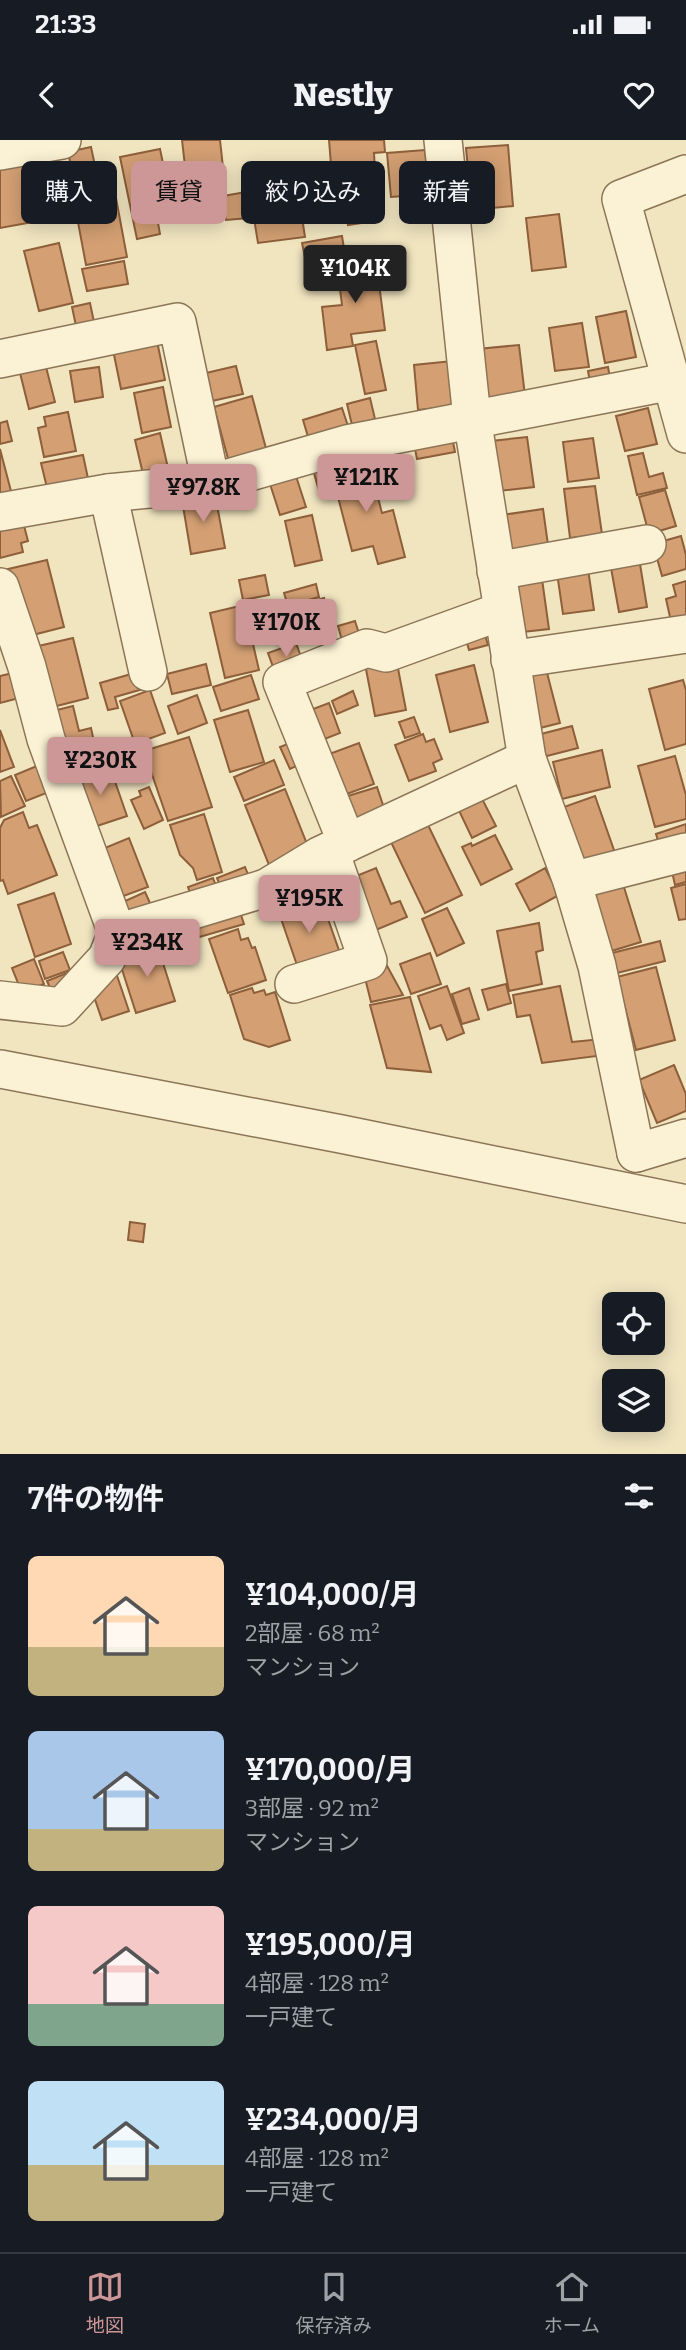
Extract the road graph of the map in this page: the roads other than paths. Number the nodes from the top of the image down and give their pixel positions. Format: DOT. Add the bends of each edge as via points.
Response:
graph roads {
  1 [pos="62,140"];
  2 [pos="443,140"];
  3 [pos="0,150"];
  4 [pos="686,174"];
  5 [pos="0,359"];
  6 [pos="672,382"];
  7 [pos="472,418"];
  8 [pos="686,432"];
  9 [pos="211,483"];
  10 [pos="108,493"];
  11 [pos="0,512"];
  12 [pos="647,544"];
  13 [pos="496,571"];
  14 [pos="0,587"];
  15 [pos="502,611"];
  16 [pos="686,634"];
  17 [pos="510,660"];
  18 [pos="148,672"];
  19 [pos="527,759"];
  20 [pos="339,847"];
  21 [pos="686,852"];
  22 [pos="572,881"];
  23 [pos="117,933"];
  24 [pos="294,984"];
  25 [pos="0,1000"];
  26 [pos="0,1069"];
  27 [pos="686,1138"];
  28 [pos="636,1153"];
  29 [pos="686,1165"];
  30 [pos="686,1204"];
  1 -- 3 [label="street"];
  2 -- 7 [label="street"];
  4 -- 6 [label="street" via="621,199"];
  5 -- 9 [label="street" via="177,322"];
  6 -- 7 [label="street"];
  6 -- 8 [label="street"];
  7 -- 9 [label="street" via="347,443"];
  7 -- 13 [label="street"];
  9 -- 10 [label="street"];
  10 -- 11 [label="street"];
  10 -- 18 [label="street"];
  12 -- 13 [label="street"];
  13 -- 15 [label="street"];
  14 -- 23 [label="street" via="46,739"];
  15 -- 17 [label="street"];
  15 -- 20 [label="street" via="386,653 367,648 282,682"];
  16 -- 17 [label="street"];
  17 -- 19 [label="street"];
  19 -- 20 [label="street"];
  19 -- 22 [label="street"];
  20 -- 23 [label="street" via="266,888"];
  20 -- 24 [label="street" via="368,961"];
  21 -- 22 [label="street"];
  22 -- 28 [label="street" via="597,966"];
  23 -- 25 [label="street" via="107,958 62,1007"];
  26 -- 30 [label="street"];
  27 -- 28 [label="street"];
  28 -- 29 [label="street"];
}
